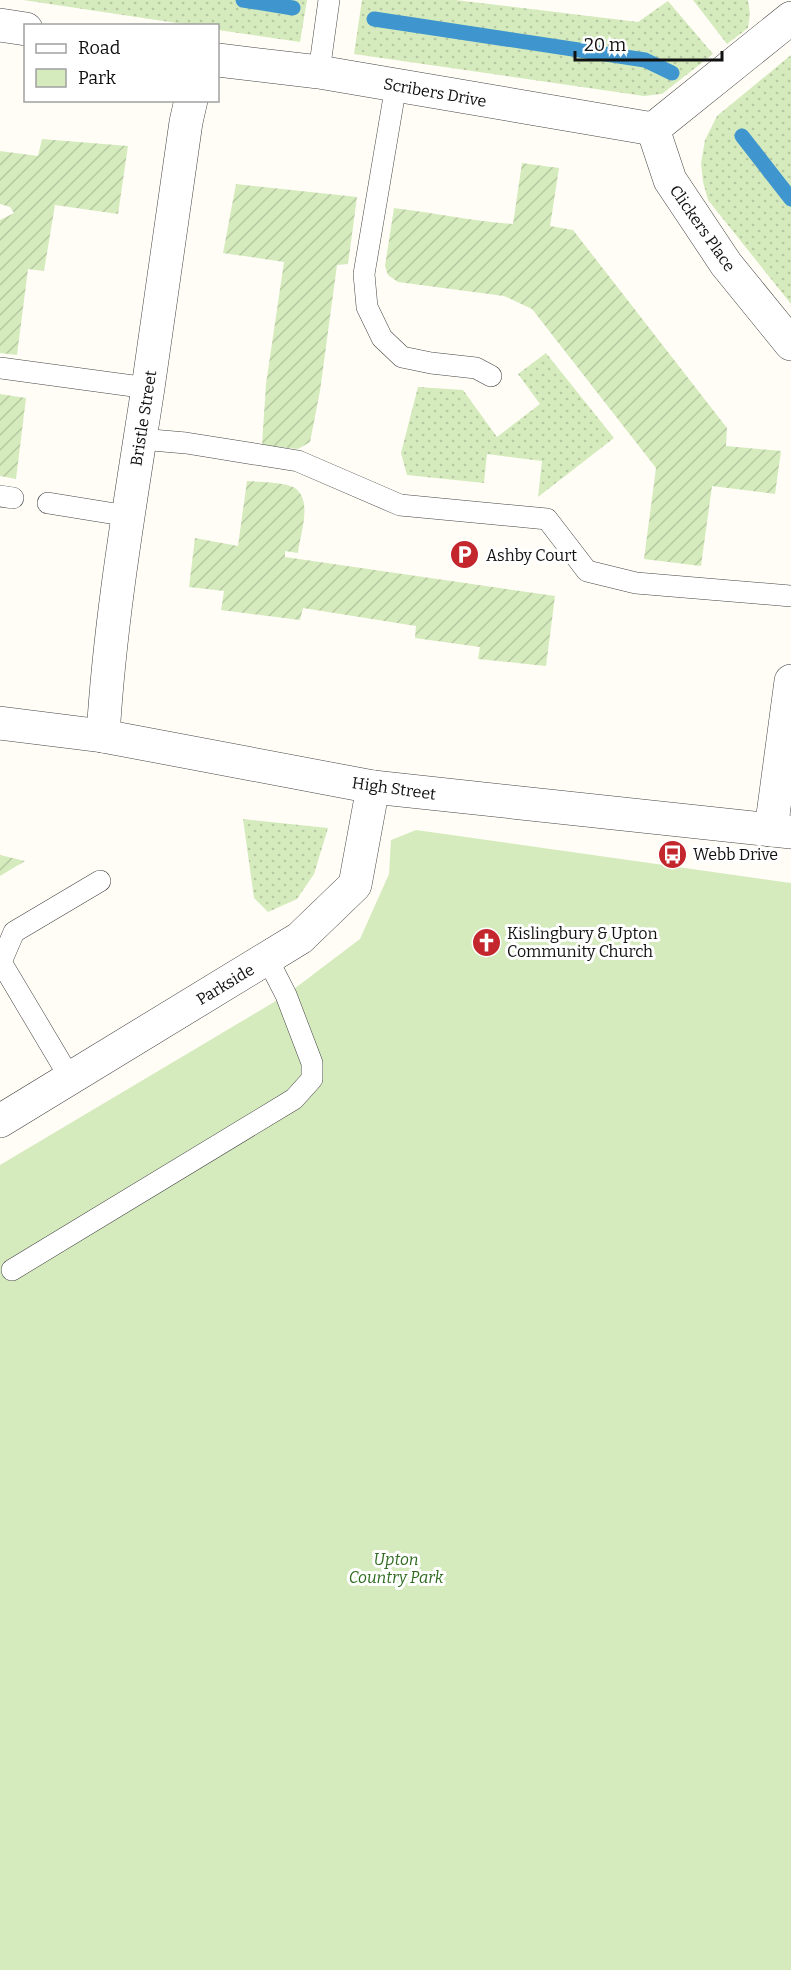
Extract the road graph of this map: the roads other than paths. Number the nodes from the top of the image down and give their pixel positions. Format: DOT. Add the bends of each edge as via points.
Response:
graph roads {
  1 [pos="329,0"];
  2 [pos="791,18"];
  3 [pos="0,25"];
  4 [pos="24,29"];
  5 [pos="219,60"];
  6 [pos="319,72"];
  7 [pos="396,85"];
  8 [pos="191,102"];
  9 [pos="653,129"];
  10 [pos="791,344"];
  11 [pos="0,368"];
  12 [pos="491,376"];
  13 [pos="148,388"];
  14 [pos="140,439"];
  15 [pos="48,503"];
  16 [pos="128,516"];
  17 [pos="791,596"];
  18 [pos="791,681"];
  19 [pos="0,723"];
  20 [pos="103,736"];
  21 [pos="373,787"];
  22 [pos="781,831"];
  23 [pos="100,880"];
  24 [pos="267,958"];
  25 [pos="70,1078"];
  26 [pos="0,1121"];
  27 [pos="12,1270"];
  1 -- 6 [label="lane"];
  2 -- 9 [label="street"];
  3 -- 4 [label="street"];
  5 -- 6 [label="street, Scribers Drive"];
  6 -- 7 [label="street, Scribers Drive"];
  7 -- 9 [label="street, Scribers Drive"];
  7 -- 12 [label="lane" via="364,274 367,307 382,338 402,357 476,368"];
  8 -- 13 [label="street, Bristle Street"];
  9 -- 10 [label="street, Clickers Place" via="670,180 726,264"];
  11 -- 13 [label="lane"];
  13 -- 14 [label="street, Bristle Street"];
  14 -- 16 [label="street, Bristle Street"];
  14 -- 17 [label="lane" via="297,461 400,505 548,519 587,571 625,581"];
  15 -- 16 [label="lane"];
  16 -- 20 [label="street, Bristle Street" via="107,664"];
  18 -- 22 [label="street"];
  19 -- 20 [label="street, High Street"];
  20 -- 21 [label="street, High Street"];
  21 -- 22 [label="street, High Street"];
  21 -- 24 [label="street, Parkside" via="354,885 300,938"];
  23 -- 25 [label="lane" via="14,932 1,962"];
  24 -- 25 [label="street, Parkside"];
  24 -- 27 [label="lane" via="312,1063 312,1079 294,1099"];
  25 -- 26 [label="street, Parkside"];
}
